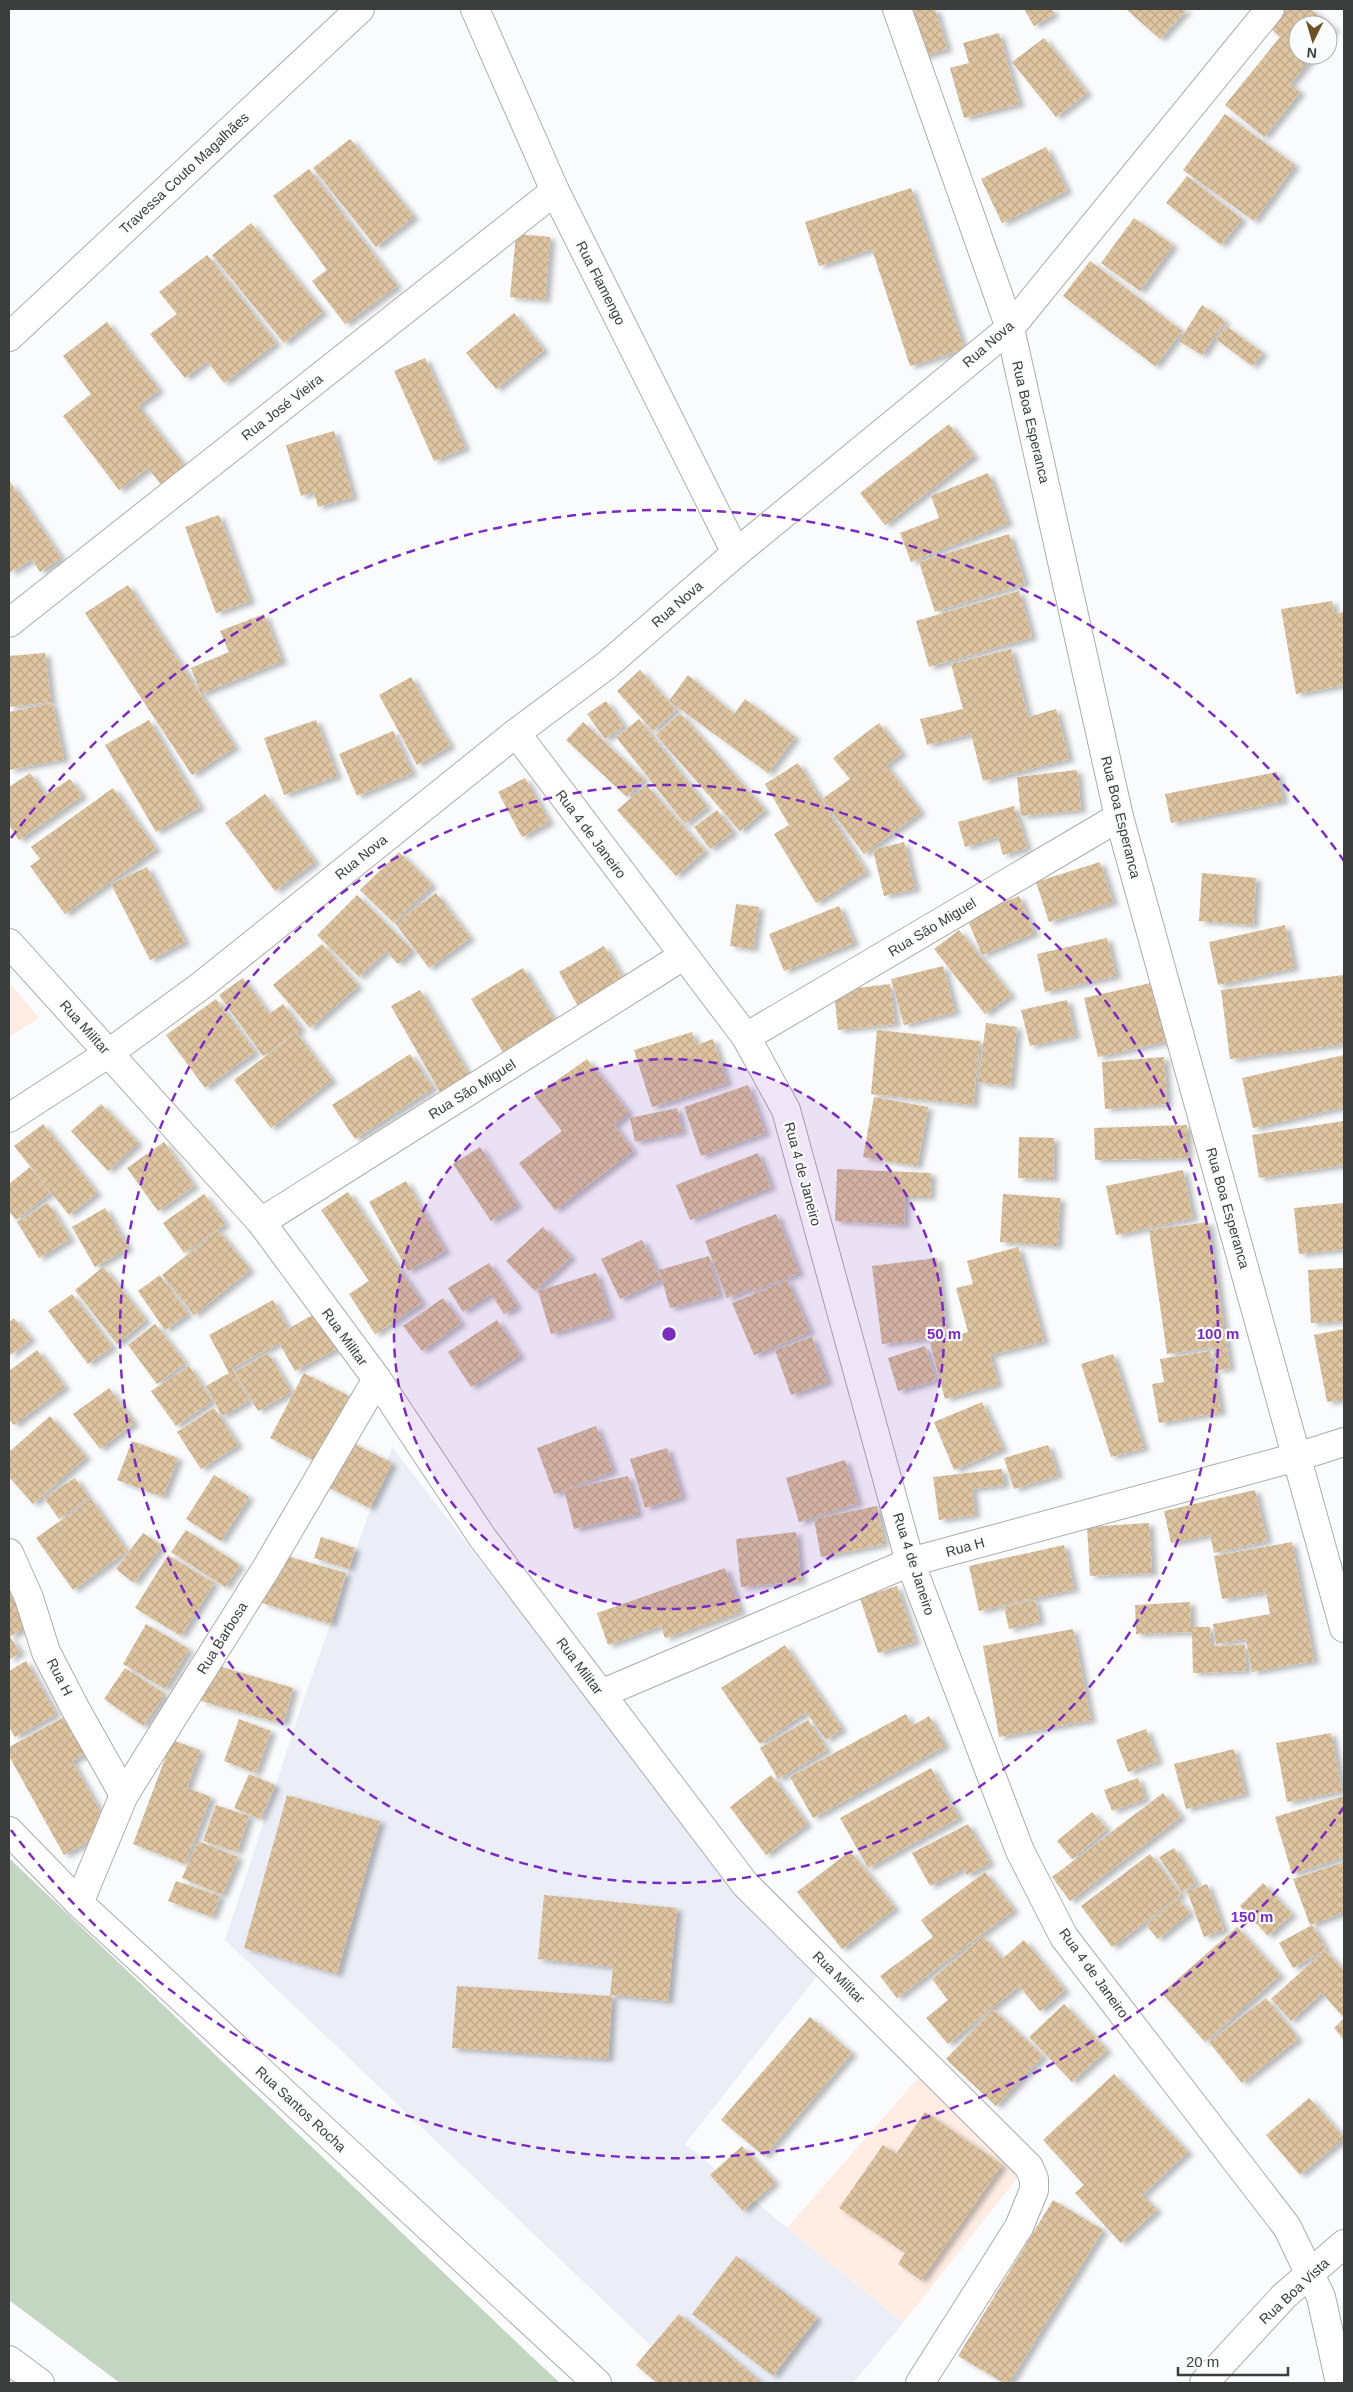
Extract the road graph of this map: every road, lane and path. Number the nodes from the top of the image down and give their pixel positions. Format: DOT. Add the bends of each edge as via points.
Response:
graph roads {
  1 [pos="360,9"];
  2 [pos="475,9"];
  3 [pos="897,9"];
  4 [pos="1270,9"];
  5 [pos="554,191"];
  6 [pos="1010,328"];
  7 [pos="9,337"];
  8 [pos="736,553"];
  9 [pos="9,623"];
  10 [pos="516,734"];
  11 [pos="1119,817"];
  12 [pos="9,944"];
  13 [pos="683,956"];
  14 [pos="746,1037"];
  15 [pos="109,1053"];
  16 [pos="9,1118"];
  17 [pos="262,1222"];
  18 [pos="377,1379"];
  19 [pos="1344,1442"];
  20 [pos="1297,1457"];
  21 [pos="9,1553"];
  22 [pos="910,1562"];
  23 [pos="1344,1628"];
  24 [pos="601,1694"];
  25 [pos="124,1795"];
  26 [pos="9,1830"];
  27 [pos="80,1903"];
  28 [pos="1344,2244"];
  29 [pos="1311,2273"];
  30 [pos="9,2360"];
  31 [pos="40,2383"];
  32 [pos="597,2383"];
  33 [pos="920,2383"];
  34 [pos="1204,2383"];
  35 [pos="1340,2383"];
  1 -- 7 [label="street, Travessa Couto Magalhães"];
  2 -- 5 [label="street, Rua Flamengo"];
  3 -- 6 [label="street, Rua Boa Esperanca"];
  4 -- 6 [label="street, Rua Nova"];
  5 -- 8 [label="street, Rua Flamengo"];
  5 -- 9 [label="street, Rua José Vieira"];
  6 -- 8 [label="street, Rua Nova"];
  6 -- 11 [label="street, Rua Boa Esperanca"];
  8 -- 10 [label="street, Rua Nova" via="606,664"];
  10 -- 13 [label="street, Rua 4 de Janeiro"];
  10 -- 15 [label="street, Rua Nova" via="202,985"];
  11 -- 14 [label="street, Rua São Miguel"];
  11 -- 20 [label="street, Rua Boa Esperanca"];
  12 -- 15 [label="street, Rua Militar"];
  13 -- 14 [label="street, Rua 4 de Janeiro"];
  13 -- 17 [label="street, Rua São Miguel"];
  14 -- 22 [label="street, Rua 4 de Janeiro" via="786,1110"];
  15 -- 16 [label="street, Rua Nova"];
  15 -- 17 [label="street, Rua Militar"];
  17 -- 18 [label="street, Rua Militar"];
  18 -- 24 [label="street, Rua Militar" via="482,1537"];
  18 -- 25 [label="street, Rua Barbosa" via="267,1567"];
  19 -- 20 [label="street, Rua H"];
  20 -- 22 [label="street, Rua H"];
  20 -- 23 [label="street, Rua Boa Esperanca"];
  21 -- 25 [label="street, Rua H" via="29,1598 46,1652"];
  22 -- 24 [label="street, Rua H"];
  22 -- 29 [label="street, Rua 4 de Janeiro" via="1020,1851 1064,1937 1287,2227"];
  24 -- 33 [label="street, Rua Militar" via="745,1884 1025,2161 1032,2173 1033,2197 1019,2227"];
  25 -- 27 [label="street, Rua Barbosa"];
  26 -- 27 [label="street, Rua Santos Rocha"];
  27 -- 32 [label="street, Rua Santos Rocha"];
  28 -- 29 [label="street, Rua Boa Vista"];
  29 -- 34 [label="street, Rua Boa Vista" via="1284,2296"];
  29 -- 35 [label="street, Rua 4 de Janeiro" via="1321,2297"];
  30 -- 31 [label="street"];
}
